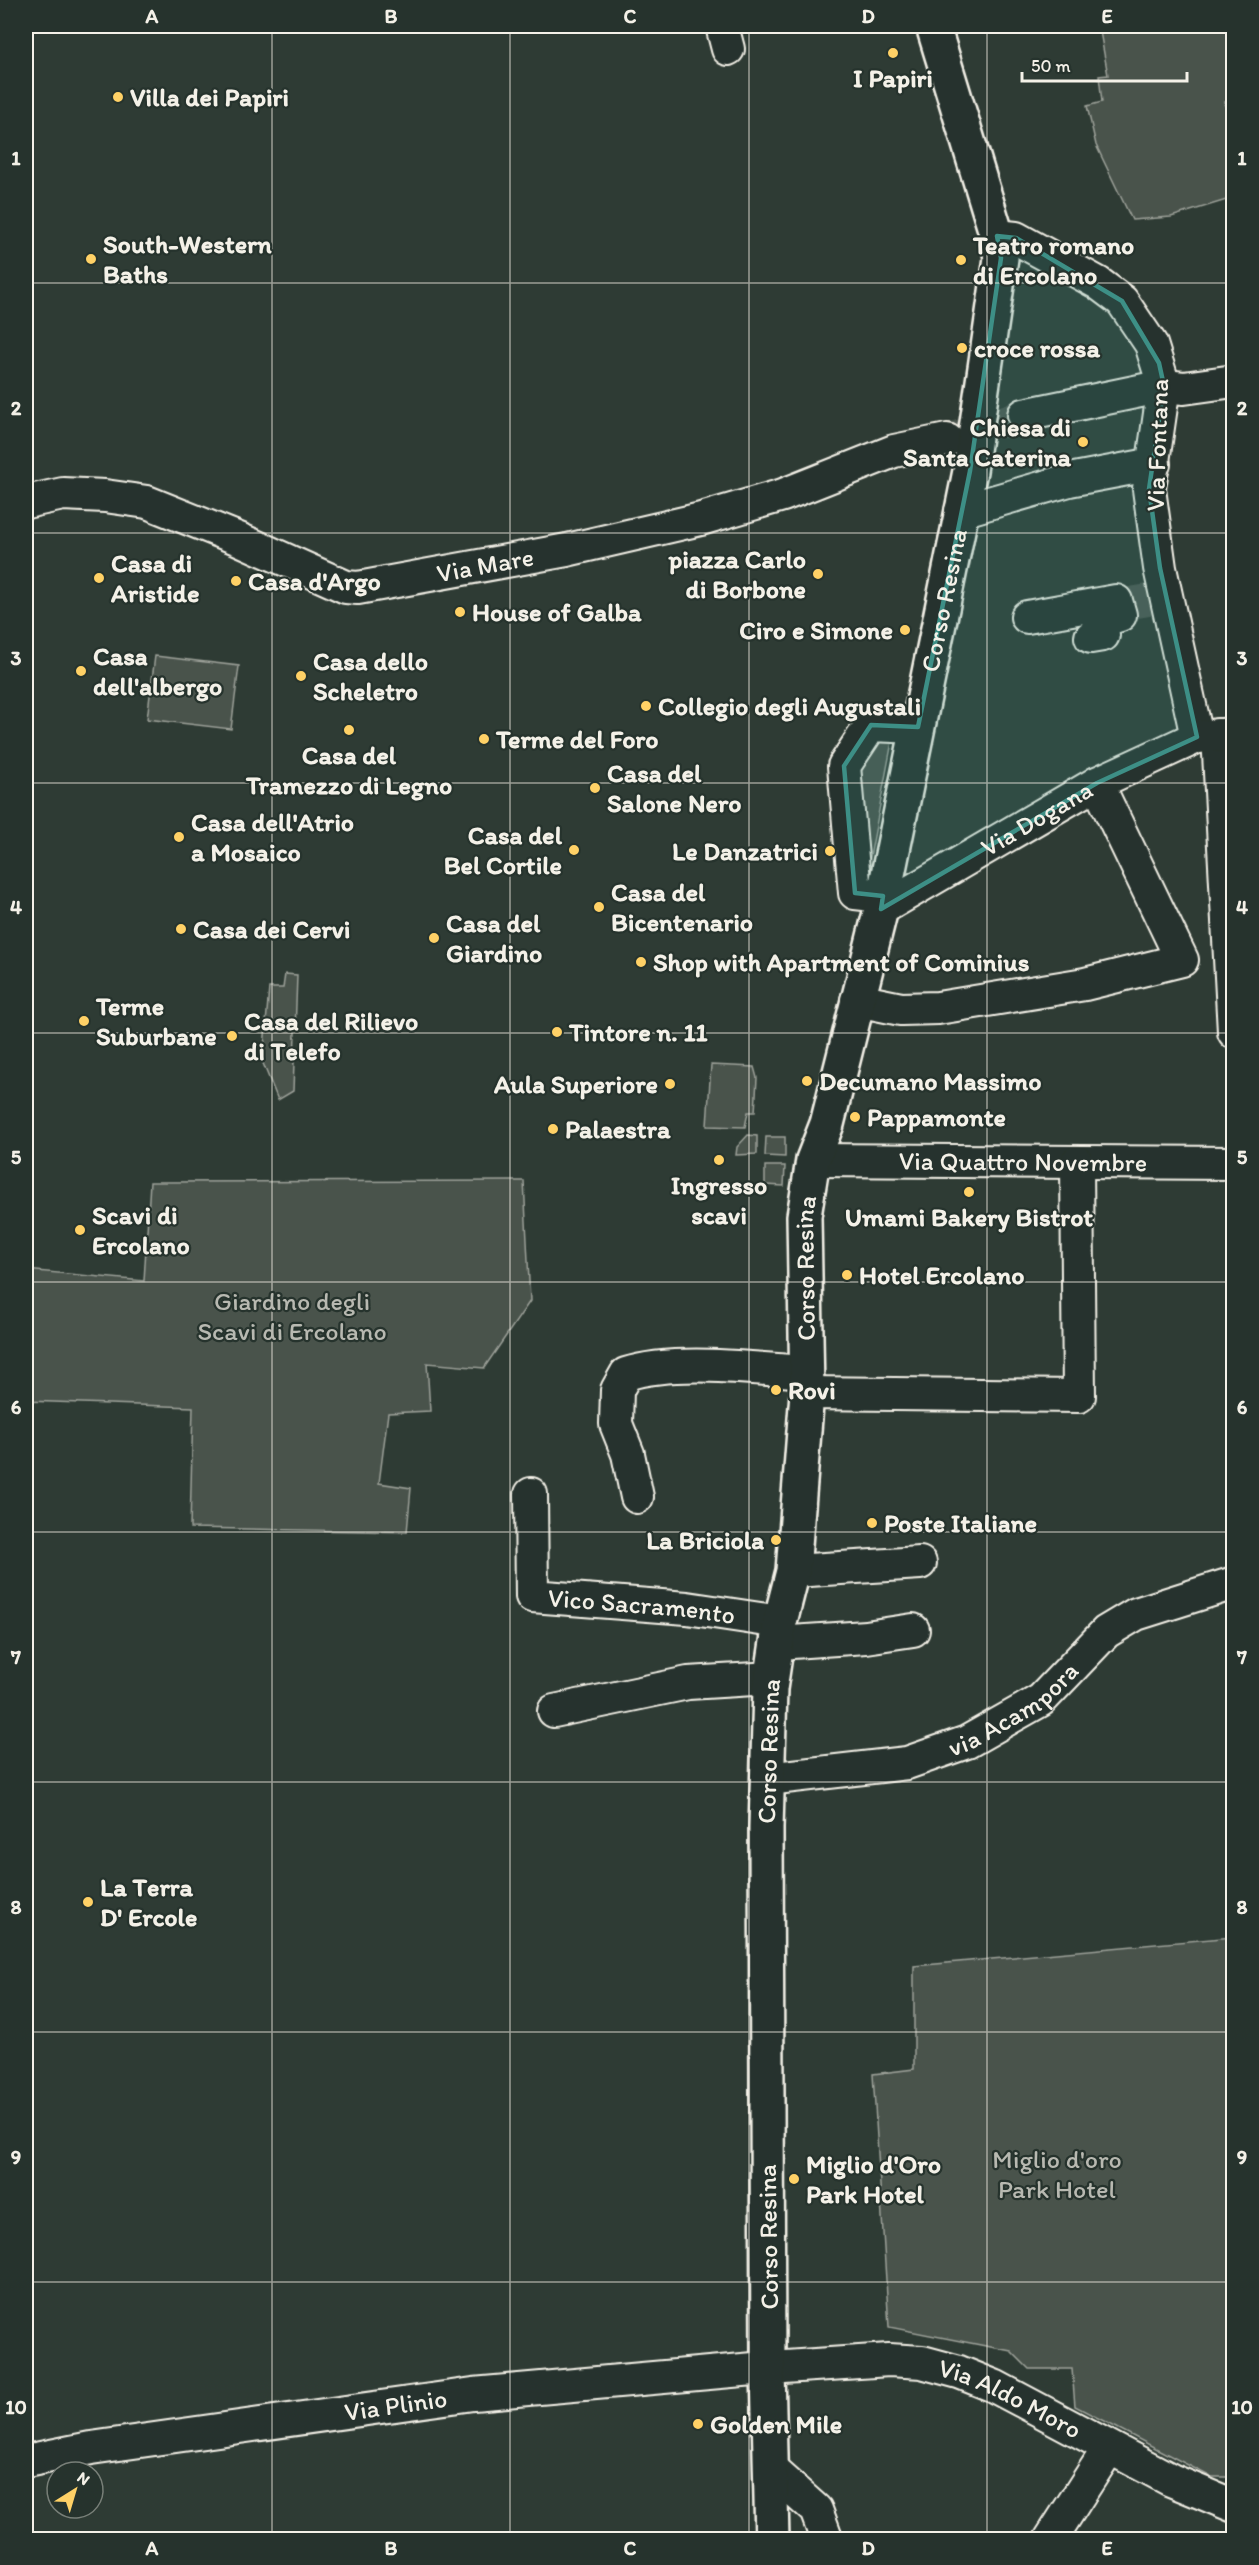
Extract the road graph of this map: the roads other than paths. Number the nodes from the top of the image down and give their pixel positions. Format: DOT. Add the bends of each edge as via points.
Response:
graph roads {
  1 [pos="933,26"];
  2 [pos="998,236"];
  3 [pos="1233,381"];
  4 [pos="1164,386"];
  5 [pos="1024,415"];
  6 [pos="947,440"];
  7 [pos="1154,464"];
  8 [pos="26,502"];
  9 [pos="962,511"];
  10 [pos="1141,601"];
  11 [pos="1027,618"];
  12 [pos="1091,637"];
  13 [pos="918,727"];
  14 [pos="1216,735"];
  15 [pos="1097,783"];
  16 [pos="1229,870"];
  17 [pos="882,903"];
  18 [pos="857,1000"];
  19 [pos="1233,1032"];
  20 [pos="813,1160"];
  21 [pos="1077,1162"];
  22 [pos="1233,1163"];
  23 [pos="807,1383"];
  24 [pos="531,1494"];
  25 [pos="637,1497"];
  26 [pos="920,1563"];
  27 [pos="793,1572"];
  28 [pos="1233,1583"];
  29 [pos="913,1630"];
  30 [pos="778,1632"];
  31 [pos="772,1678"];
  32 [pos="554,1711"];
  33 [pos="767,1779"];
  34 [pos="768,2369"];
  35 [pos="1109,2448"];
  36 [pos="26,2461"];
  37 [pos="771,2470"];
  38 [pos="1233,2506"];
  39 [pos="772,2540"];
  40 [pos="827,2540"];
  41 [pos="1050,2540"];
  1 -- 2 [label="main road, Corso Resina"];
  2 -- 4 [label="street, Via Fontana" via="1016,238 1098,283 1122,301 1151,344"];
  2 -- 9 [label="main road, Corso Resina" via="1001,258"];
  3 -- 4 [label="street" via="1184,388"];
  4 -- 5 [label="street"];
  4 -- 7 [label="street, Via Fontana"];
  6 -- 8 [label="street, Via Mare" via="894,451 783,495 701,519 567,550 358,588 346,587 147,502 63,494"];
  7 -- 9 [label="street" via="1069,480"];
  7 -- 10 [label="street, Via Fontana" via="1149,489 1160,568"];
  9 -- 13 [label="main road, Corso Resina"];
  10 -- 11 [label="street" via="1116,601"];
  10 -- 12 [label="street" via="1120,615 1101,621 1103,634"];
  10 -- 14 [label="street, Via Fontana"];
  13 -- 17 [label="main road, Corso Resina"];
  13 -- 17 [label="street" via="871,725 844,766 855,893"];
  14 -- 15 [label="street, Via Dogana"];
  14 -- 16 [label="street, Via Fontana"];
  15 -- 17 [label="street, Via Dogana"];
  15 -- 18 [label="street" via="1182,960 1085,984 938,1008 901,1010"];
  16 -- 19 [label="street, Via Fontana"];
  17 -- 18 [label="main road, Corso Resina"];
  18 -- 20 [label="main road, Corso Resina" via="827,1124"];
  20 -- 21 [label="street, Via Quattro Novembre"];
  20 -- 23 [label="main road, Corso Resina" via="804,1216"];
  21 -- 22 [label="street, Via Quattro Novembre"];
  21 -- 23 [label="street" via="1079,1396"];
  23 -- 25 [label="street" via="700,1366 644,1368 626,1374 617,1390 616,1424 628,1454"];
  23 -- 27 [label="main road, Corso Resina"];
  24 -- 30 [label="street, Vico Sacramento" via="532,1596 687,1608"];
  26 -- 27 [label="street"];
  27 -- 30 [label="main road, Corso Resina"];
  28 -- 33 [label="street, via Acampora" via="1136,1614 1106,1632 1041,1700 967,1742 907,1763"];
  29 -- 30 [label="street" via="866,1637"];
  30 -- 31 [label="main road, Corso Resina"];
  31 -- 32 [label="street" via="688,1683"];
  31 -- 33 [label="main road, Corso Resina"];
  33 -- 34 [label="main road, Corso Resina"];
  34 -- 35 [label="street, Via Aldo Moro" via="889,2360 922,2362 994,2386"];
  34 -- 36 [label="street, Via Plinio" via="473,2394 91,2448"];
  34 -- 37 [label="main road, Corso Resina"];
  35 -- 38 [label="street, Via Aldo Moro"];
  35 -- 41 [label="street"];
  37 -- 39 [label="main road, Corso Resina"];
  37 -- 40 [label="street" via="816,2510"];
}
